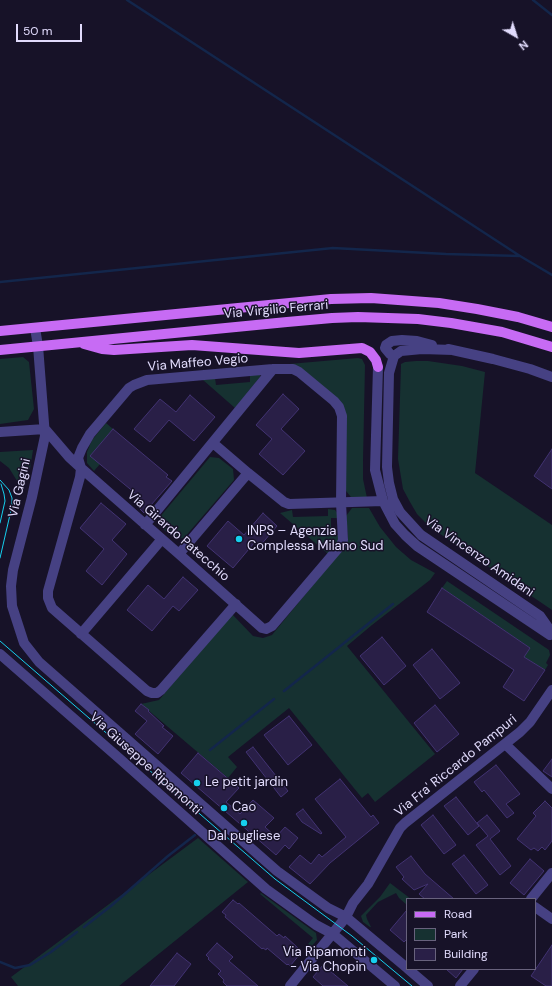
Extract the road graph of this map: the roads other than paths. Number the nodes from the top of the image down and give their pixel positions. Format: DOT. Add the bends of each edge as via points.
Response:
graph roads {
  1 [pos="552,327"];
  2 [pos="35,328"];
  3 [pos="0,331"];
  4 [pos="76,342"];
  5 [pos="38,346"];
  6 [pos="552,347"];
  7 [pos="0,350"];
  8 [pos="378,367"];
  9 [pos="273,369"];
  10 [pos="552,377"];
  11 [pos="45,429"];
  12 [pos="0,432"];
  13 [pos="44,440"];
  14 [pos="213,442"];
  15 [pos="69,457"];
  16 [pos="81,468"];
  17 [pos="248,473"];
  18 [pos="383,501"];
  19 [pos="341,503"];
  20 [pos="145,524"];
  21 [pos="162,539"];
  22 [pos="179,554"];
  23 [pos="236,604"];
  24 [pos="272,626"];
  25 [pos="80,634"];
  26 [pos="552,635"];
  27 [pos="0,654"];
  28 [pos="32,654"];
  29 [pos="552,690"];
  30 [pos="505,744"];
  31 [pos="552,789"];
  32 [pos="552,873"];
  33 [pos="532,898"];
  34 [pos="536,907"];
  35 [pos="346,917"];
  36 [pos="552,919"];
  37 [pos="333,934"];
  38 [pos="406,968"];
  39 [pos="408,970"];
  40 [pos="473,970"];
  41 [pos="290,986"];
  42 [pos="395,986"];
  43 [pos="428,986"];
  44 [pos="460,986"];
  1 -- 2 [label="main road, Via Virgilio Ferrari" via="477,309 432,302 371,298 316,300"];
  2 -- 3 [label="main road, Via Virgilio Ferrari"];
  2 -- 5 [label="street, Via Gagini"];
  4 -- 5 [label="main road, Via Virgilio Ferrari"];
  4 -- 6 [label="main road, Via Virgilio Ferrari" via="332,318 386,317 476,327"];
  4 -- 8 [label="main road" via="114,350 192,345 299,353 362,348 370,352"];
  5 -- 7 [label="main road, Via Virgilio Ferrari"];
  5 -- 11 [label="street, Via Gagini"];
  8 -- 18 [label="street, Via Vincenzo Amidani" via="375,464"];
  9 -- 14 [label="street"];
  9 -- 16 [label="street, Via Maffeo Vegio" via="147,380 134,385 85,441 78,458"];
  9 -- 19 [label="street, Via Maffeo Vegio" via="293,369 299,372 339,407 342,416"];
  10 -- 26 [label="street, Via Vincenzo Amidani" via="453,350 401,351 394,356 389,373 386,467 393,499 400,512 421,535 540,616"];
  11 -- 12 [label="street"];
  11 -- 13 [label="street, Via Gagini"];
  11 -- 15 [label="street, Via Girardo Patecchio"];
  13 -- 15 [label="street, Via Girardo Patecchio"];
  13 -- 28 [label="street, Via Gagini" via="11,586 16,622 24,643"];
  14 -- 17 [label="street"];
  14 -- 20 [label="street"];
  15 -- 16 [label="street, Via Girardo Patecchio"];
  16 -- 20 [label="street, Via Girardo Patecchio"];
  16 -- 25 [label="street, Via Maffeo Vegio" via="48,591 52,608"];
  17 -- 19 [label="street" via="289,504"];
  17 -- 22 [label="street"];
  18 -- 19 [label="street"];
  18 -- 26 [label="street, Via Vincenzo Amidani" via="396,524 411,541"];
  19 -- 24 [label="street, Via Maffeo Vegio" via="342,543"];
  20 -- 21 [label="street, Via Girardo Patecchio"];
  21 -- 22 [label="street, Via Girardo Patecchio"];
  21 -- 25 [label="street"];
  22 -- 23 [label="street, Via Girardo Patecchio"];
  23 -- 24 [label="street, Via Girardo Patecchio" via="262,628"];
  23 -- 25 [label="street, Via Maffeo Vegio" via="157,693 147,691"];
  27 -- 37 [label="street, Via Giuseppe Ripamonti" via="266,889 316,925"];
  28 -- 35 [label="street, Via Giuseppe Ripamonti" via="277,871 328,908"];
  29 -- 30 [label="street, Via Fra' Riccardo Pampuri" via="530,722"];
  30 -- 31 [label="street"];
  30 -- 35 [label="street, Via Fra' Riccardo Pampuri" via="405,823"];
  32 -- 33 [label="street"];
  34 -- 36 [label="street"];
  35 -- 37 [label="street"];
  35 -- 38 [label="street, Via Giuseppe Ripamonti"];
  37 -- 41 [label="street"];
  37 -- 42 [label="street, Via Giuseppe Ripamonti"];
  39 -- 43 [label="street, Via Giuseppe Ripamonti"];
  40 -- 44 [label="street"];
}
